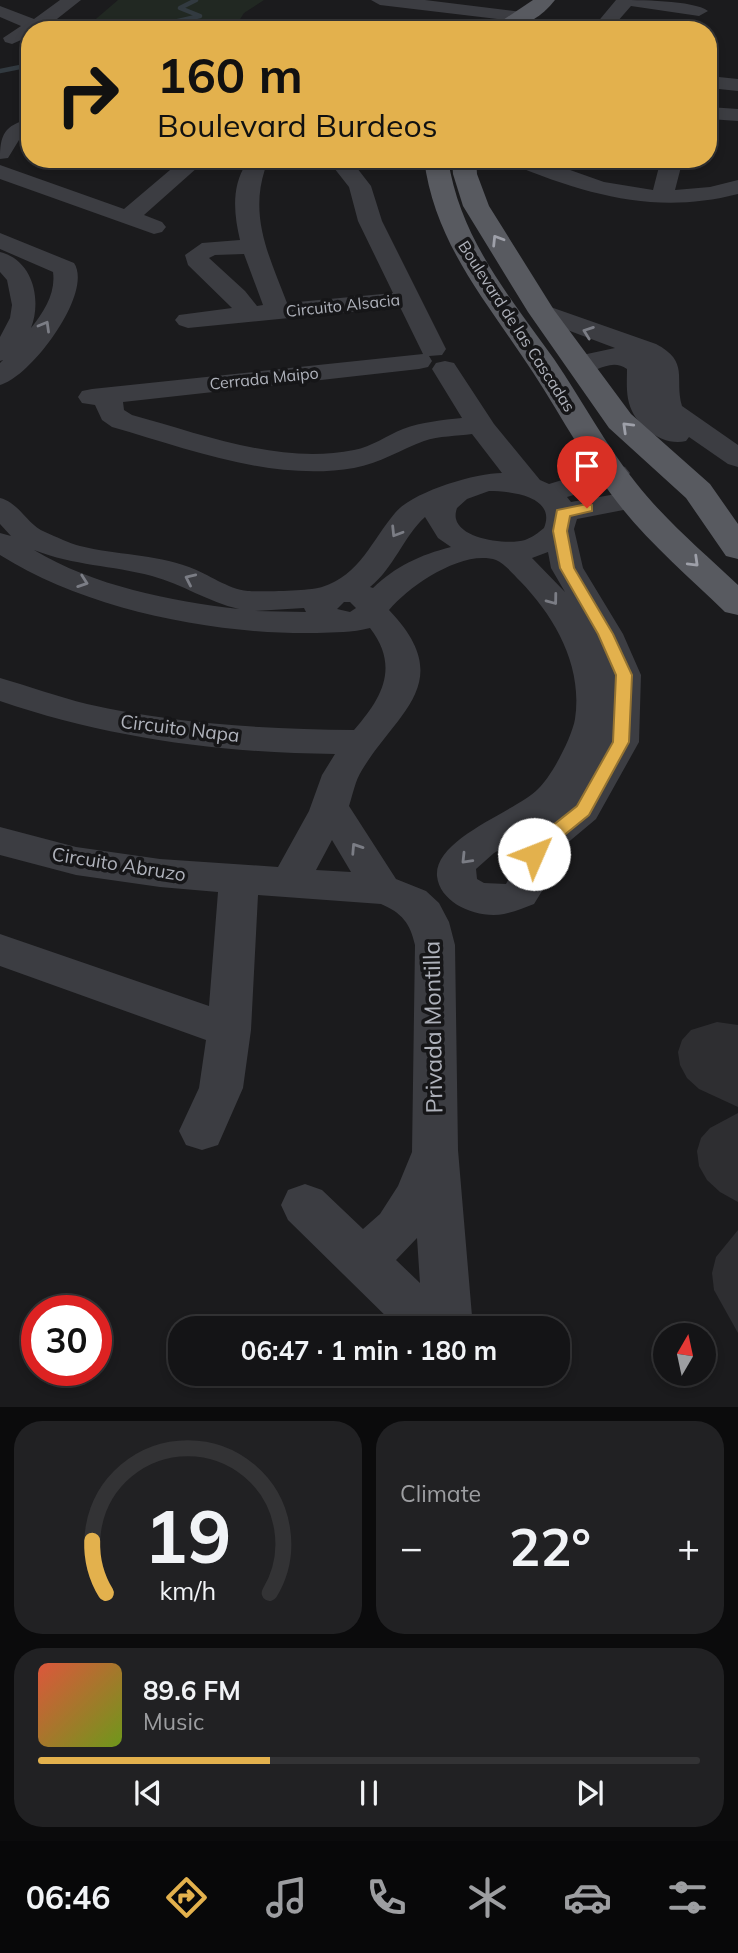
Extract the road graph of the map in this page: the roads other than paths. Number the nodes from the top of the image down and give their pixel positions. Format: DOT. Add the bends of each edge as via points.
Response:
graph roads {
  1 [pos="15,0"];
  2 [pos="72,0"];
  3 [pos="380,0"];
  4 [pos="627,0"];
  5 [pos="441,2"];
  6 [pos="478,2"];
  7 [pos="705,6"];
  8 [pos="0,9"];
  9 [pos="537,13"];
  10 [pos="25,21"];
  11 [pos="43,21"];
  12 [pos="518,21"];
  13 [pos="608,21"];
  14 [pos="692,21"];
  15 [pos="21,34"];
  16 [pos="12,38"];
  17 [pos="717,83"];
  18 [pos="738,85"];
  19 [pos="717,114"];
  20 [pos="738,115"];
  21 [pos="21,123"];
  22 [pos="21,130"];
  23 [pos="0,134"];
  24 [pos="0,153"];
  25 [pos="185,168"];
  26 [pos="345,168"];
  27 [pos="437,168"];
  28 [pos="465,168"];
  29 [pos="543,168"];
  30 [pos="569,168"];
  31 [pos="670,168"];
  32 [pos="254,169"];
  33 [pos="0,172"];
  34 [pos="595,187"];
  35 [pos="738,187"];
  36 [pos="662,197"];
  37 [pos="127,218"];
  38 [pos="154,227"];
  39 [pos="0,240"];
  40 [pos="255,246"];
  41 [pos="0,259"];
  42 [pos="66,279"];
  43 [pos="24,286"];
  44 [pos="408,299"];
  45 [pos="278,312"];
  46 [pos="542,312"];
  47 [pos="250,314"];
  48 [pos="188,320"];
  49 [pos="0,353"];
  50 [pos="432,360"];
  51 [pos="582,368"];
  52 [pos="0,377"];
  53 [pos="478,425"];
  54 [pos="500,456"];
  55 [pos="738,458"];
  56 [pos="668,465"];
  57 [pos="615,473"];
  58 [pos="738,475"];
  59 [pos="486,482"];
  60 [pos="450,495"];
  61 [pos="633,500"];
  62 [pos="550,506"];
  63 [pos="0,507"];
  64 [pos="713,514"];
  65 [pos="657,527"];
  66 [pos="0,542"];
  67 [pos="738,549"];
  68 [pos="494,550"];
  69 [pos="150,566"];
  70 [pos="131,598"];
  71 [pos="738,604"];
  72 [pos="350,609"];
  73 [pos="0,689"];
  74 [pos="364,742"];
  75 [pos="330,807"];
  76 [pos="0,841"];
  77 [pos="239,879"];
  78 [pos="290,882"];
  79 [pos="402,898"];
  80 [pos="0,950"];
  81 [pos="229,1030"];
  82 [pos="202,1131"];
  83 [pos="435,1150"];
  84 [pos="305,1205"];
  85 [pos="362,1261"];
  86 [pos="419,1316"];
  87 [pos="447,1316"];
  1 -- 8 [label="street"];
  2 -- 11 [label="street"];
  3 -- 5 [label="street"];
  4 -- 7 [label="street"];
  4 -- 13 [label="street"];
  5 -- 6 [label="street"];
  5 -- 9 [label="street"];
  6 -- 9 [label="street"];
  7 -- 14 [label="street"];
  8 -- 10 [label="street"];
  9 -- 12 [label="main road"];
  15 -- 16 [label="street"];
  17 -- 18 [label="street"];
  19 -- 20 [label="street"];
  21 -- 23 [label="street"];
  22 -- 24 [label="street"];
  25 -- 37 [label="street"];
  26 -- 44 [label="street" via="360,186 370,221"];
  27 -- 57 [label="main road, Boulevard de las Cascadas" via="443,205 466,252"];
  46 -- 28 [label="main road, Boulevard de las Cascadas, one-way" via="475,206"];
  29 -- 34 [label="street"];
  30 -- 34 [label="street"];
  31 -- 36 [label="street"];
  32 -- 40 [label="street, Circuito Alsacia" via="245,193 245,216"];
  33 -- 37 [label="street"];
  34 -- 36 [label="street"];
  35 -- 36 [label="street" via="708,195"];
  37 -- 38 [label="street"];
  39 -- 42 [label="street" via="65,268"];
  40 -- 45 [label="street, Circuito Alsacia"];
  40 -- 47 [label="street" via="210,248 197,255"];
  41 -- 43 [label="street" via="13,268"];
  42 -- 43 [label="street"];
  52 -- 42 [label="street, one-way" via="39,337 62,296"];
  43 -- 49 [label="street" via="23,318"];
  44 -- 45 [label="street, Circuito Alsacia"];
  44 -- 50 [label="street"];
  45 -- 47 [label="street, Circuito Alsacia"];
  46 -- 51 [label="main road, Boulevard de las Cascadas"];
  55 -- 46 [label="street, one-way" via="671,411 661,359"];
  47 -- 48 [label="street, Circuito Alsacia"];
  50 -- 53 [label="street"];
  50 -- 53 [label="street, Cerrada Maipo" via="100,396 122,421 242,453"];
  56 -- 51 [label="main road, Boulevard de las Cascadas, one-way" via="620,421"];
  51 -- 58 [label="street" via="607,356 638,363 639,400 646,412"];
  53 -- 54 [label="street"];
  54 -- 59 [label="street"];
  54 -- 62 [label="street"];
  56 -- 57 [label="main road" via="642,462"];
  56 -- 64 [label="main road, Boulevard de las Cascadas" via="698,491"];
  57 -- 61 [label="main road, Boulevard de las Cascadas"];
  57 -- 62 [label="street"];
  59 -- 60 [label="street"];
  59 -- 62 [label="street" via="508,482"];
  60 -- 68 [label="street" via="441,506 440,519 447,532 462,542"];
  60 -- 72 [label="street, one-way" via="419,505 402,522 379,561 363,577"];
  61 -- 62 [label="street"];
  61 -- 65 [label="main road, Boulevard de las Cascadas"];
  62 -- 68 [label="street" via="548,542 529,549"];
  68 -- 62 [label="street, one-way" via="530,570 575,629 592,668 593,721 554,797 459,863 459,887 475,897 501,900 520,894 528,885 534,854 583,810 621,742 624,675 567,568"];
  63 -- 69 [label="street" via="30,537 47,546"];
  64 -- 65 [label="main road" via="687,527"];
  64 -- 67 [label="main road, Boulevard de las Cascadas"];
  65 -- 71 [label="main road, Boulevard de las Cascadas, one-way"];
  66 -- 70 [label="street, one-way" via="30,562"];
  68 -- 72 [label="street" via="427,564"];
  69 -- 70 [label="street"];
  72 -- 69 [label="street, one-way" via="225,596"];
  70 -- 72 [label="street" via="268,622"];
  72 -- 74 [label="street" via="398,648 405,669 401,690"];
  73 -- 74 [label="street, Circuito Napa" via="98,717 175,731 311,743"];
  74 -- 75 [label="street" via="336,782"];
  75 -- 78 [label="street"];
  79 -- 75 [label="street, Privada Montilla, one-way"];
  76 -- 77 [label="street, Circuito Abruzo" via="76,861"];
  77 -- 78 [label="street, Circuito Abruzo"];
  77 -- 81 [label="street"];
  78 -- 79 [label="street, Circuito Abruzo"];
  79 -- 83 [label="street, Privada Montilla" via="431,926 435,945"];
  80 -- 81 [label="street"];
  81 -- 82 [label="street" via="221,1088"];
  83 -- 85 [label="street, Privada Montilla" via="417,1197 397,1230"];
  83 -- 87 [label="street, Privada Montilla"];
  84 -- 85 [label="street"];
  85 -- 86 [label="street"];
}
